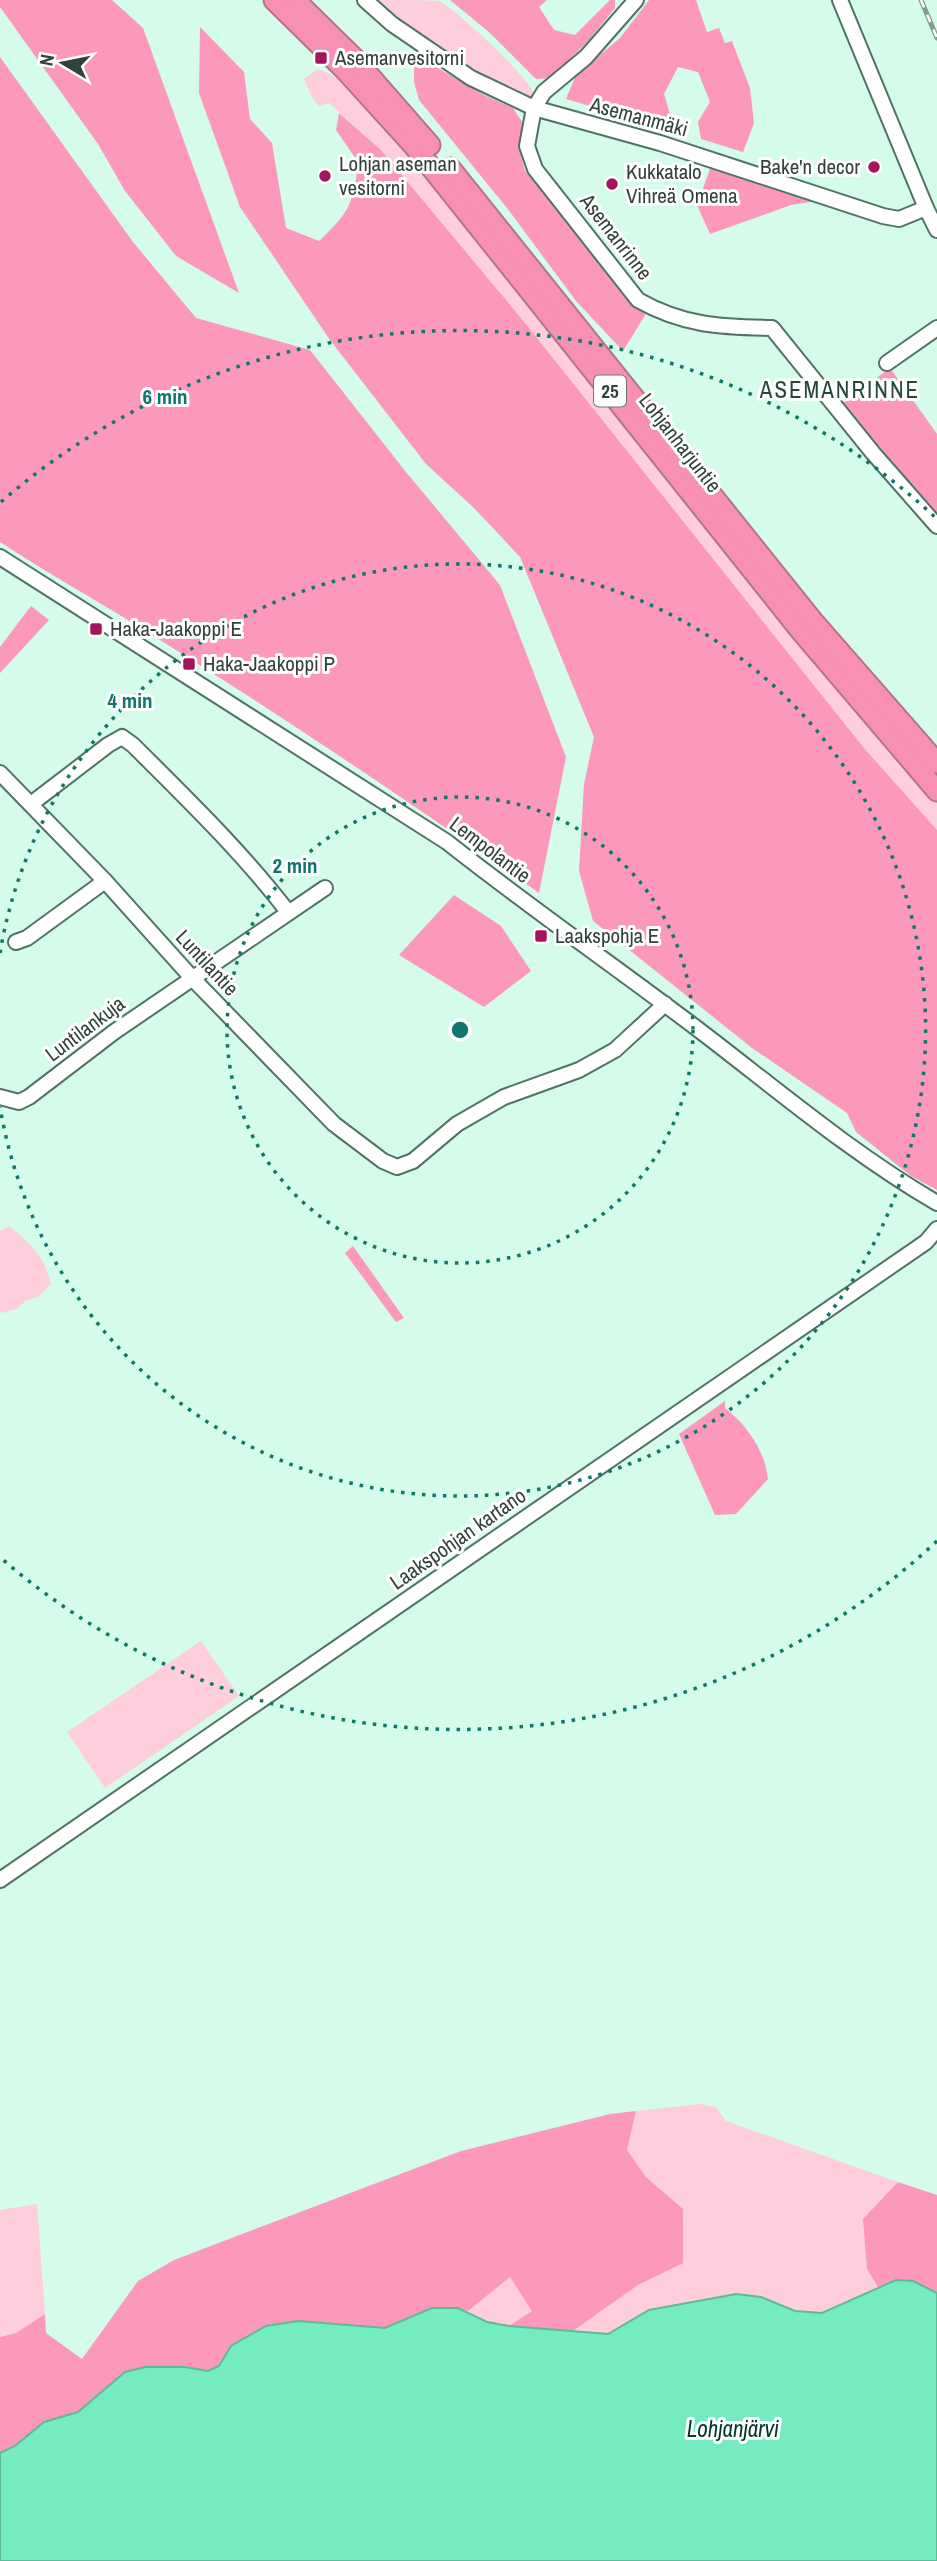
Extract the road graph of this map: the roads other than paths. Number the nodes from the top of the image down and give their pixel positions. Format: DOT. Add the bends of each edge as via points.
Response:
graph roads {
  1 [pos="274,0"];
  2 [pos="295,0"];
  3 [pos="365,0"];
  4 [pos="634,1"];
  5 [pos="843,1"];
  6 [pos="534,108"];
  7 [pos="926,208"];
  8 [pos="937,230"];
  9 [pos="937,328"];
  10 [pos="887,363"];
  11 [pos="937,526"];
  12 [pos="0,557"];
  13 [pos="937,763"];
  14 [pos="3,782"];
  15 [pos="937,791"];
  16 [pos="31,804"];
  17 [pos="104,881"];
  18 [pos="325,888"];
  19 [pos="288,912"];
  20 [pos="16,942"];
  21 [pos="193,979"];
  22 [pos="665,1004"];
  23 [pos="0,1097"];
  24 [pos="937,1203"];
  25 [pos="937,1229"];
  26 [pos="0,1880"];
  1 -- 15 [label="highway, Lohjanharjuntie / 25" via="414,146 800,631"];
  2 -- 13 [label="highway, Lohjanharjuntie / 25" via="403,113 812,620"];
  3 -- 6 [label="street, Asemanmäki" via="471,78"];
  4 -- 6 [label="street" via="586,57 544,92"];
  5 -- 7 [label="street"];
  6 -- 7 [label="street, Asemanmäki" via="660,143 883,216 899,219"];
  6 -- 11 [label="street, Asemanrinne" via="527,146 535,169 638,300 662,314 698,324 772,328"];
  7 -- 8 [label="street"];
  9 -- 10 [label="street"];
  12 -- 22 [label="street, Lempolantie" via="447,842"];
  14 -- 16 [label="street, Luntilantie"];
  16 -- 17 [label="street, Luntilantie"];
  16 -- 19 [label="street" via="122,737 210,822"];
  17 -- 20 [label="street"];
  17 -- 21 [label="street, Luntilantie"];
  18 -- 19 [label="street, Luntilankuja"];
  19 -- 21 [label="street, Luntilankuja"];
  21 -- 22 [label="street, Luntilantie" via="334,1124 397,1167 503,1097 579,1070 615,1049"];
  21 -- 23 [label="street, Luntilankuja" via="29,1097 19,1102"];
  22 -- 24 [label="street, Lempolantie" via="858,1151"];
  25 -- 26 [label="street, Laakspohjan kartano" via="926,1242"];
}
